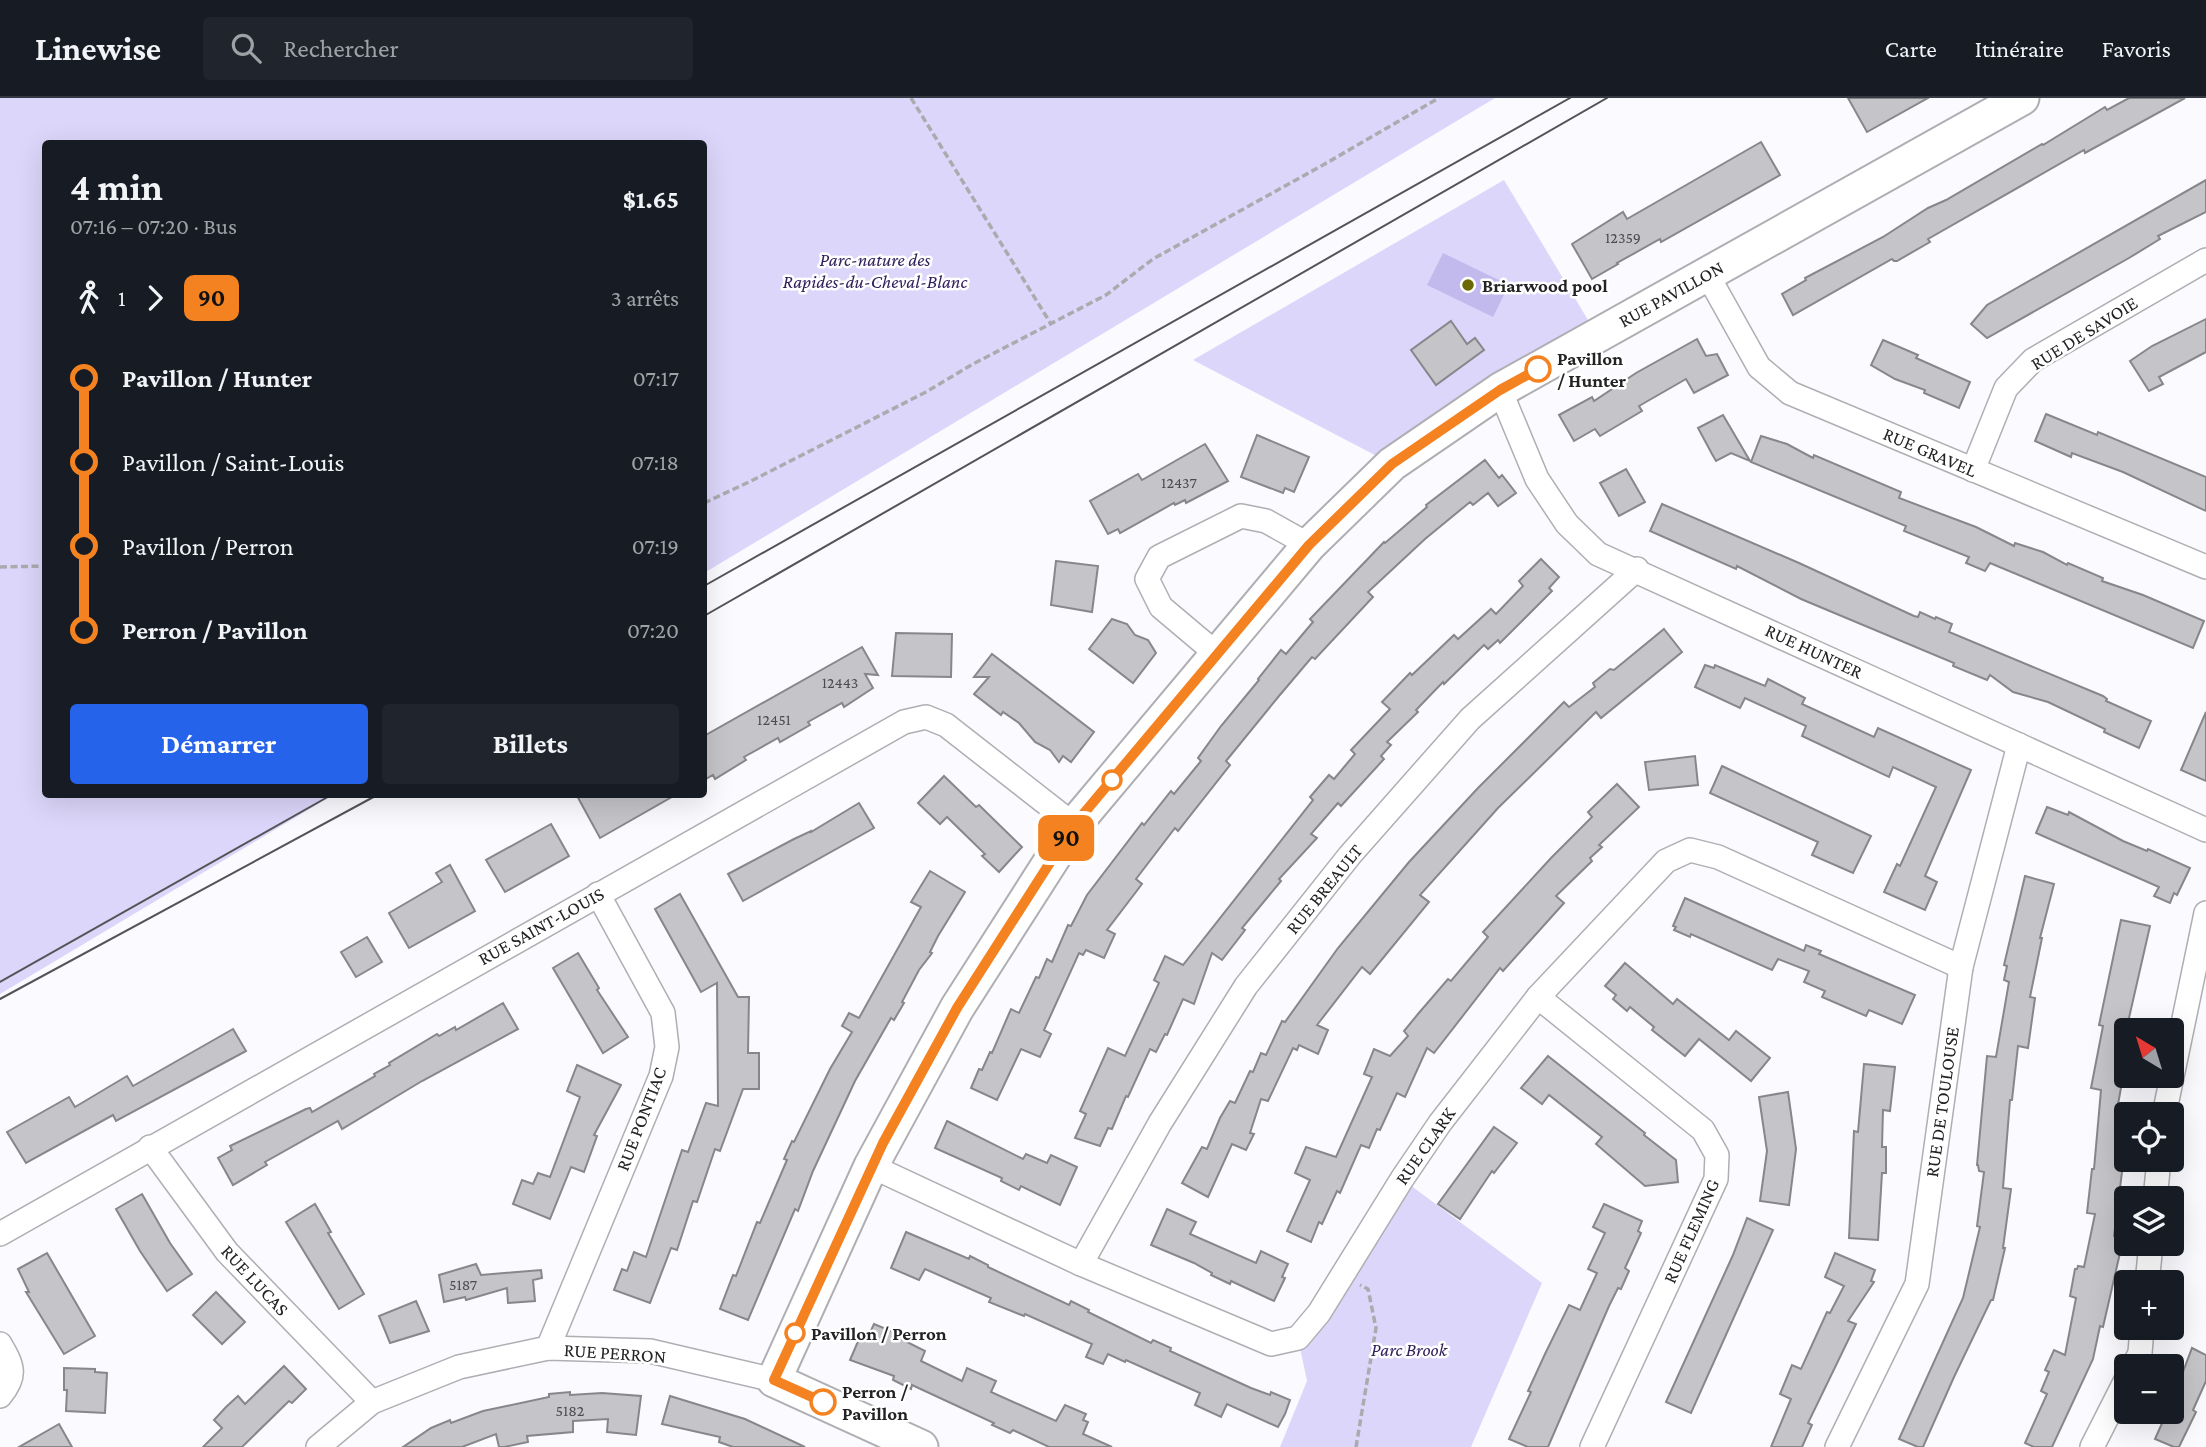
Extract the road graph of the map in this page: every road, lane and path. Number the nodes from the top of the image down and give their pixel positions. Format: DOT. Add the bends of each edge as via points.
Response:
graph roads {
  1 [pos="911,98"];
  2 [pos="1439,98"];
  3 [pos="2022,98"];
  4 [pos="2206,260"];
  5 [pos="1707,274"];
  6 [pos="1051,324"];
  7 [pos="1500,390"];
  8 [pos="1973,470"];
  9 [pos="707,502"];
  10 [pos="1309,545"];
  11 [pos="42,566"];
  12 [pos="0,567"];
  13 [pos="2206,567"];
  14 [pos="1636,569"];
  15 [pos="1218,655"];
  16 [pos="2019,745"];
  17 [pos="1074,825"];
  18 [pos="2206,830"];
  19 [pos="598,894"];
  20 [pos="2206,913"];
  21 [pos="1961,967"];
  22 [pos="1538,997"];
  23 [pos="2167,1102"];
  24 [pos="150,1147"];
  25 [pos="871,1166"];
  26 [pos="0,1234"];
  27 [pos="1080,1264"];
  28 [pos="1340,1276"];
  29 [pos="0,1344"];
  30 [pos="548,1348"];
  31 [pos="774,1380"];
  32 [pos="0,1396"];
  33 [pos="372,1402"];
  34 [pos="2114,1404"];
  35 [pos="318,1447"];
  36 [pos="921,1447"];
  37 [pos="1356,1447"];
  38 [pos="1592,1447"];
  39 [pos="1838,1447"];
  40 [pos="2092,1447"];
  1 -- 6 [label="path"];
  2 -- 6 [label="path" via="1153,259 1107,295"];
  3 -- 5 [label="street, RUE PAVILLON"];
  4 -- 8 [label="street, RUE DE SAVOIE" via="2034,360 2006,388"];
  5 -- 7 [label="street, RUE PAVILLON"];
  5 -- 8 [label="street, RUE GRAVEL" via="1759,367 1790,393"];
  6 -- 9 [label="path"];
  7 -- 10 [label="street, RUE PAVILLON" via="1392,464"];
  7 -- 14 [label="street, RUE HUNTER" via="1537,479 1567,524 1598,554"];
  8 -- 13 [label="street, RUE GRAVEL"];
  10 -- 15 [label="street, RUE PAVILLON"];
  10 -- 15 [label="street" via="1266,521 1241,516 1159,557 1147,579 1161,607"];
  11 -- 12 [label="path"];
  14 -- 16 [label="street, RUE HUNTER"];
  14 -- 27 [label="street, RUE BREAULT" via="1470,719 1350,855 1246,986 1160,1123"];
  15 -- 17 [label="street, RUE PAVILLON"];
  16 -- 18 [label="street, RUE HUNTER"];
  16 -- 21 [label="street, RUE DE TOULOUSE"];
  17 -- 19 [label="street, RUE SAINT-LOUIS" via="946,725 926,717 904,722"];
  17 -- 25 [label="street, RUE PAVILLON" via="957,1008"];
  19 -- 24 [label="street, RUE SAINT-LOUIS"];
  19 -- 30 [label="street, RUE PONTIAC" via="663,1013 667,1048 661,1076"];
  20 -- 23 [label="street"];
  21 -- 22 [label="street, RUE CLARK" via="1718,857 1690,850 1666,861"];
  21 -- 39 [label="street, RUE DE TOULOUSE" via="1917,1284"];
  22 -- 28 [label="street, RUE CLARK" via="1440,1123"];
  22 -- 38 [label="street, RUE FLEMING" via="1703,1130 1717,1155 1716,1179"];
  24 -- 26 [label="street, RUE SAINT-LOUIS"];
  24 -- 33 [label="street, RUE LUCAS" via="227,1252"];
  25 -- 27 [label="street, RUE CLARK"];
  25 -- 31 [label="street, RUE PAVILLON"];
  27 -- 28 [label="street, RUE CLARK" via="1271,1344 1298,1338"];
  28 -- 37 [label="path" via="1368,1289 1376,1328"];
  29 -- 32 [label="street" via="11,1362 11,1380"];
  30 -- 31 [label="street, RUE PERRON" via="650,1351"];
  30 -- 33 [label="street, RUE PERRON" via="459,1367"];
  31 -- 36 [label="street, RUE PERRON"];
  33 -- 35 [label="street, RUE PERRON"];
  34 -- 40 [label="street"];
}
